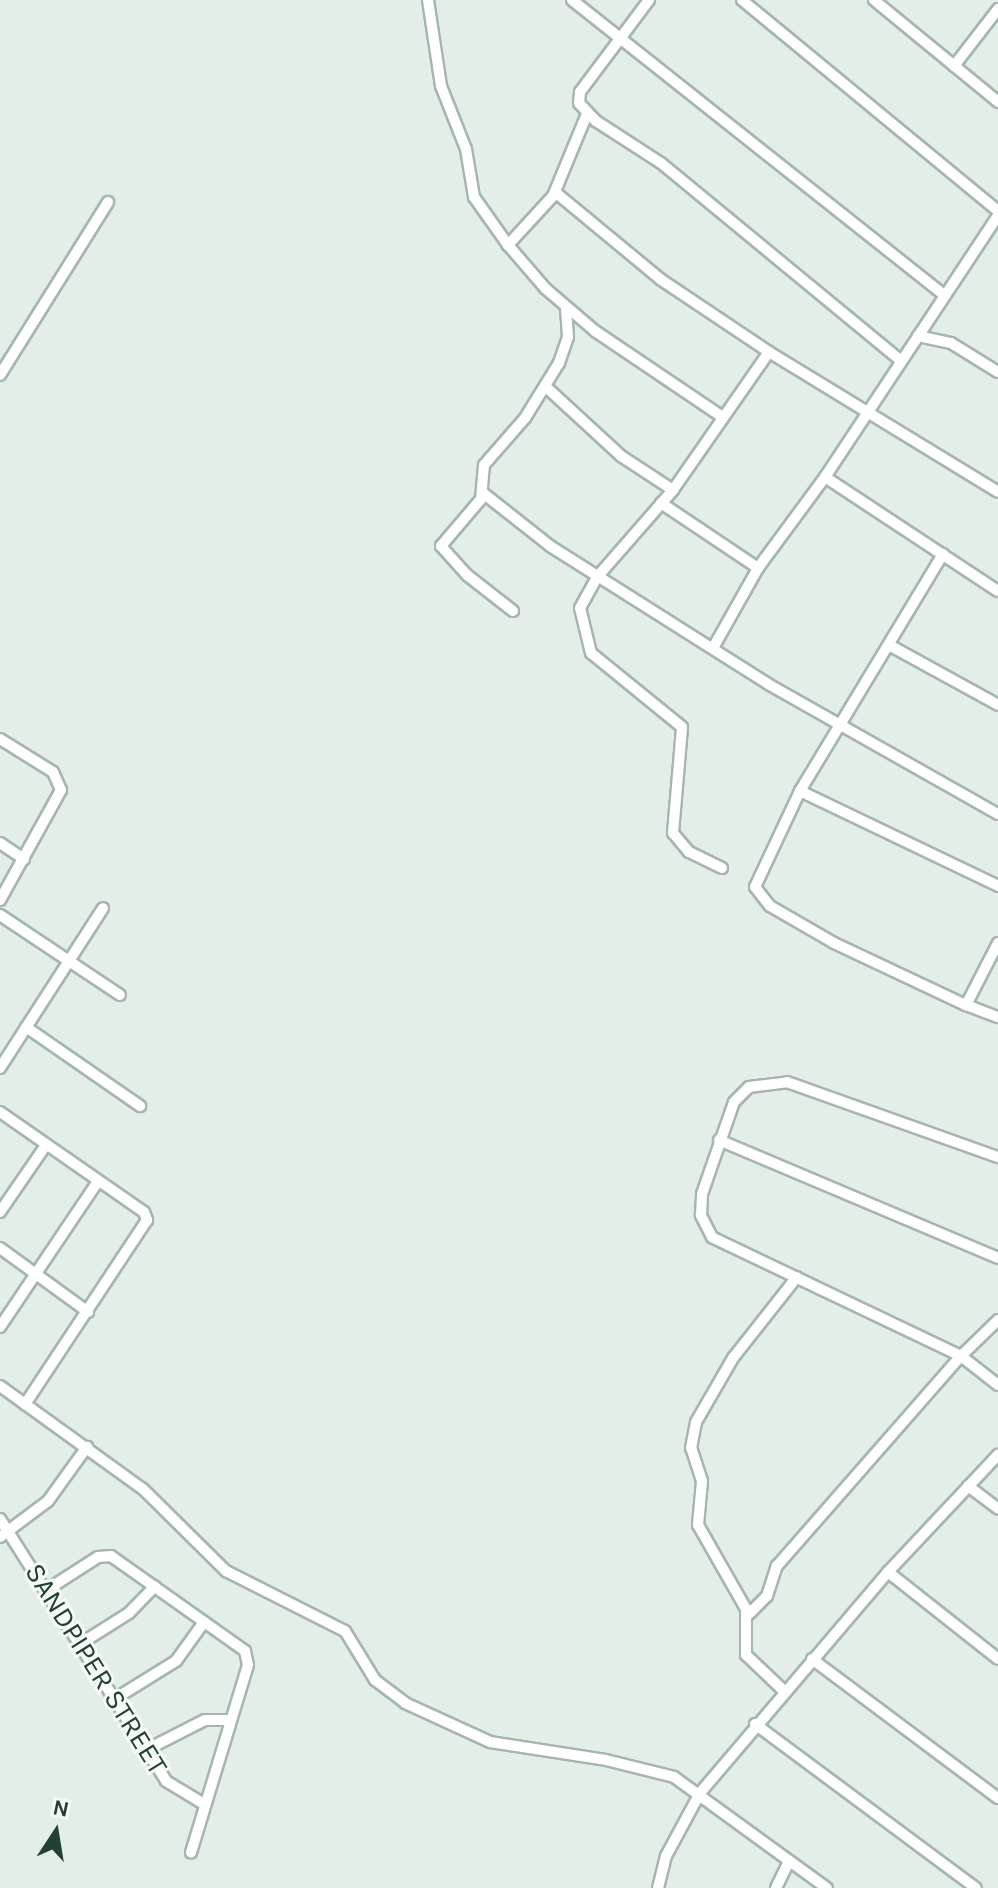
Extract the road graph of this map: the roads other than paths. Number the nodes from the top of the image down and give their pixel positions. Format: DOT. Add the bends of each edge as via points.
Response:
graph roads {
  1 [pos="428,0"];
  2 [pos="572,0"];
  3 [pos="649,0"];
  4 [pos="742,0"];
  5 [pos="874,0"];
  6 [pos="998,9"];
  7 [pos="619,39"];
  8 [pos="954,66"];
  9 [pos="998,102"];
  10 [pos="587,114"];
  11 [pos="555,192"];
  12 [pos="108,202"];
  13 [pos="998,214"];
  14 [pos="508,245"];
  15 [pos="943,294"];
  16 [pos="566,307"];
  17 [pos="918,336"];
  18 [pos="769,352"];
  19 [pos="900,360"];
  20 [pos="998,372"];
  21 [pos="0,375"];
  22 [pos="545,386"];
  23 [pos="867,409"];
  24 [pos="721,416"];
  25 [pos="825,477"];
  26 [pos="673,490"];
  27 [pos="998,492"];
  28 [pos="483,493"];
  29 [pos="661,503"];
  30 [pos="943,554"];
  31 [pos="758,568"];
  32 [pos="598,576"];
  33 [pos="998,591"];
  34 [pos="513,611"];
  35 [pos="889,645"];
  36 [pos="713,648"];
  37 [pos="998,705"];
  38 [pos="838,724"];
  39 [pos="0,739"];
  40 [pos="800,791"];
  41 [pos="998,814"];
  42 [pos="0,843"];
  43 [pos="24,859"];
  44 [pos="722,868"];
  45 [pos="998,886"];
  46 [pos="0,900"];
  47 [pos="103,908"];
  48 [pos="0,915"];
  49 [pos="998,943"];
  50 [pos="65,961"];
  51 [pos="120,995"];
  52 [pos="966,1005"];
  53 [pos="998,1017"];
  54 [pos="26,1027"];
  55 [pos="0,1068"];
  56 [pos="140,1106"];
  57 [pos="0,1112"];
  58 [pos="719,1140"];
  59 [pos="46,1145"];
  60 [pos="998,1157"];
  61 [pos="98,1181"];
  62 [pos="0,1212"];
  63 [pos="0,1248"];
  64 [pos="998,1258"];
  65 [pos="36,1275"];
  66 [pos="797,1277"];
  67 [pos="88,1312"];
  68 [pos="998,1320"];
  69 [pos="0,1327"];
  70 [pos="961,1356"];
  71 [pos="998,1385"];
  72 [pos="0,1386"];
  73 [pos="25,1404"];
  74 [pos="87,1447"];
  75 [pos="998,1455"];
  76 [pos="968,1486"];
  77 [pos="998,1509"];
  78 [pos="0,1519"];
  79 [pos="4,1534"];
  80 [pos="888,1572"];
  81 [pos="155,1586"];
  82 [pos="45,1591"];
  83 [pos="749,1614"];
  84 [pos="204,1622"];
  85 [pos="80,1644"];
  86 [pos="812,1659"];
  87 [pos="998,1659"];
  88 [pos="784,1691"];
  89 [pos="113,1700"];
  90 [pos="231,1720"];
  91 [pos="755,1724"];
  92 [pos="146,1750"];
  93 [pos="700,1793"];
  94 [pos="998,1798"];
  95 [pos="204,1804"];
  96 [pos="191,1853"];
  97 [pos="789,1861"];
  98 [pos="658,1888"];
  99 [pos="776,1888"];
  100 [pos="827,1888"];
  101 [pos="976,1888"];
  1 -- 14 [label="street" via="441,86 466,149 474,197"];
  2 -- 7 [label="street"];
  3 -- 7 [label="street"];
  4 -- 13 [label="street"];
  5 -- 8 [label="street"];
  6 -- 8 [label="street"];
  7 -- 10 [label="street" via="580,92 579,103"];
  7 -- 15 [label="street"];
  8 -- 9 [label="street"];
  10 -- 11 [label="street"];
  10 -- 19 [label="street" via="661,163"];
  11 -- 14 [label="street"];
  11 -- 18 [label="street" via="671,287"];
  12 -- 21 [label="street"];
  13 -- 15 [label="street"];
  14 -- 16 [label="street"];
  15 -- 17 [label="street"];
  16 -- 22 [label="street" via="568,337"];
  16 -- 24 [label="street"];
  17 -- 19 [label="street"];
  17 -- 20 [label="street" via="951,343"];
  18 -- 23 [label="street"];
  18 -- 24 [label="street"];
  19 -- 23 [label="street"];
  22 -- 26 [label="street" via="621,456"];
  22 -- 28 [label="street" via="484,465"];
  23 -- 25 [label="street"];
  23 -- 27 [label="street"];
  24 -- 26 [label="street"];
  25 -- 30 [label="street"];
  25 -- 31 [label="street"];
  26 -- 29 [label="street"];
  28 -- 32 [label="street"];
  28 -- 34 [label="street" via="441,546 467,575"];
  29 -- 31 [label="street"];
  29 -- 32 [label="street"];
  30 -- 33 [label="street"];
  30 -- 35 [label="street"];
  31 -- 36 [label="street"];
  32 -- 36 [label="street"];
  32 -- 44 [label="street" via="580,608 591,653 682,727 673,833 689,852"];
  35 -- 37 [label="street"];
  35 -- 38 [label="street"];
  36 -- 38 [label="street"];
  38 -- 40 [label="street"];
  38 -- 41 [label="street"];
  39 -- 43 [label="street" via="53,772 61,784"];
  40 -- 45 [label="street"];
  40 -- 52 [label="street" via="755,879 761,899 834,943"];
  42 -- 43 [label="street"];
  43 -- 46 [label="street"];
  47 -- 50 [label="street"];
  48 -- 50 [label="street"];
  49 -- 52 [label="street"];
  50 -- 51 [label="street"];
  50 -- 54 [label="street"];
  52 -- 53 [label="street"];
  54 -- 55 [label="street"];
  54 -- 56 [label="street"];
  57 -- 59 [label="street"];
  58 -- 60 [label="street" via="743,1090 782,1081"];
  58 -- 64 [label="street"];
  58 -- 66 [label="street" via="702,1194 705,1225 726,1246"];
  59 -- 61 [label="street"];
  59 -- 62 [label="street"];
  61 -- 65 [label="street"];
  61 -- 67 [label="street" via="144,1212 143,1231"];
  63 -- 65 [label="street"];
  65 -- 67 [label="street"];
  65 -- 69 [label="street"];
  66 -- 70 [label="street"];
  66 -- 83 [label="street" via="733,1358 692,1435 702,1481 698,1525"];
  67 -- 73 [label="street"];
  68 -- 70 [label="street"];
  70 -- 71 [label="street"];
  70 -- 83 [label="street" via="777,1566 767,1596"];
  72 -- 73 [label="street"];
  73 -- 74 [label="street"];
  74 -- 79 [label="street" via="48,1501"];
  74 -- 93 [label="street" via="143,1489 226,1571 345,1631 375,1680 405,1703 490,1742 618,1762 674,1777"];
  75 -- 76 [label="street"];
  76 -- 77 [label="street"];
  76 -- 80 [label="street"];
  78 -- 79 [label="street, SANDPIPER STREET"];
  79 -- 82 [label="street, SANDPIPER STREET"];
  80 -- 86 [label="street"];
  80 -- 87 [label="street"];
  81 -- 82 [label="street" via="105,1556"];
  81 -- 84 [label="street"];
  81 -- 85 [label="street" via="129,1613"];
  82 -- 85 [label="street, SANDPIPER STREET"];
  83 -- 88 [label="street" via="746,1655"];
  84 -- 89 [label="street" via="176,1661"];
  84 -- 90 [label="street" via="241,1646 247,1657"];
  85 -- 89 [label="street, SANDPIPER STREET"];
  86 -- 88 [label="street"];
  86 -- 94 [label="street"];
  88 -- 91 [label="street"];
  89 -- 92 [label="street, SANDPIPER STREET"];
  90 -- 92 [label="street" via="205,1720"];
  90 -- 95 [label="street"];
  91 -- 93 [label="street"];
  91 -- 101 [label="street"];
  92 -- 95 [label="street, SANDPIPER STREET" via="170,1786"];
  93 -- 97 [label="street"];
  93 -- 98 [label="street" via="666,1856"];
  95 -- 96 [label="street"];
  97 -- 99 [label="street"];
  97 -- 100 [label="street"];
}
